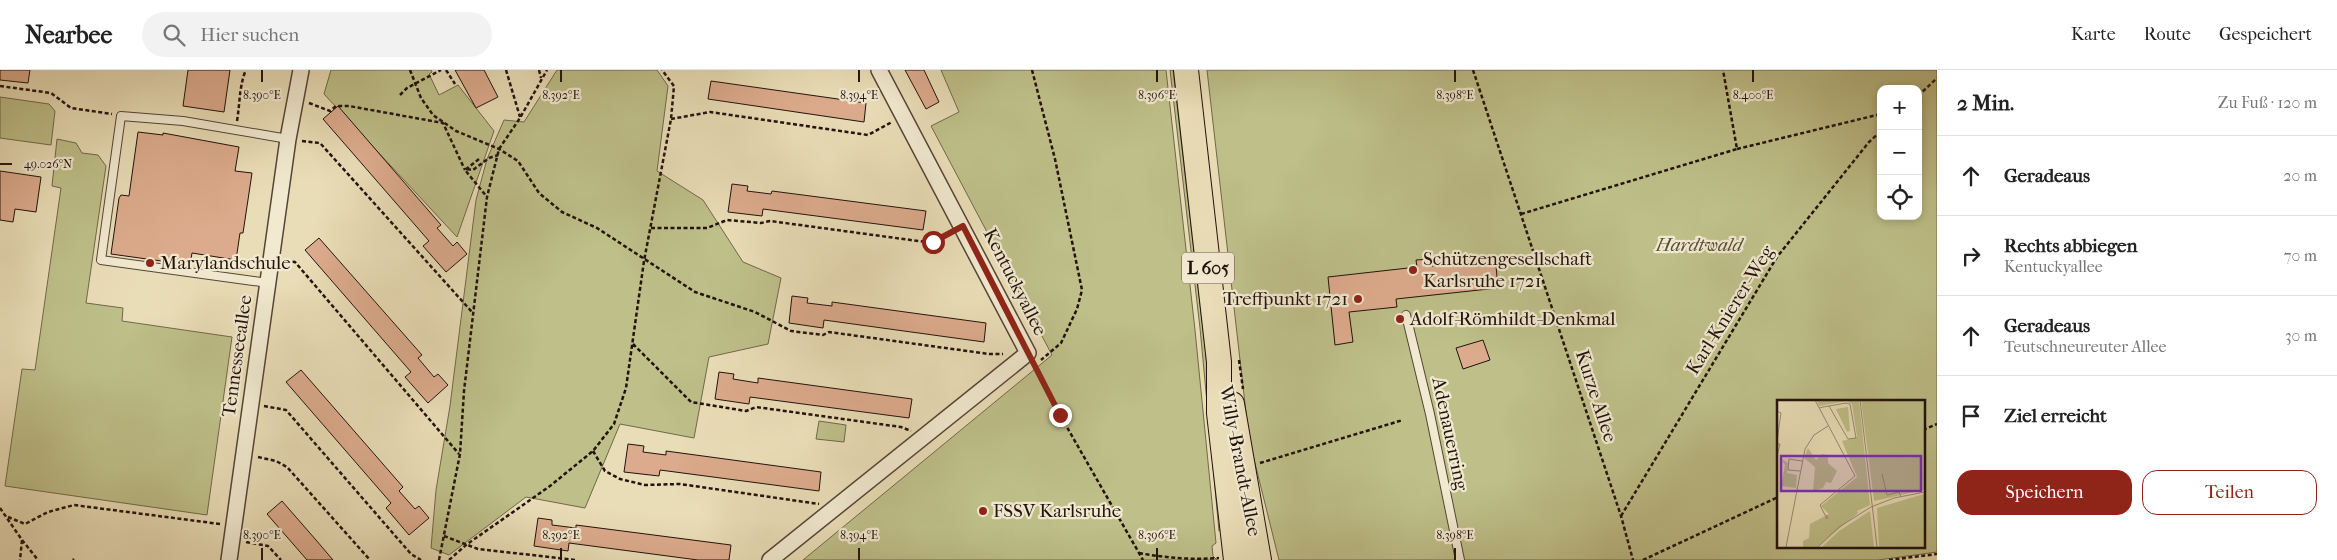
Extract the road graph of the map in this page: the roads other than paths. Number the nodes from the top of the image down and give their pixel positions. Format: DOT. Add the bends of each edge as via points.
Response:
graph roads {
  1 [pos="301,70"];
  2 [pos="880,70"];
  3 [pos="1186,70"];
  4 [pos="288,139"];
  5 [pos="268,283"];
  6 [pos="1406,315"];
  7 [pos="1228,359"];
  8 [pos="1228,559"];
  9 [pos="229,560"];
  10 [pos="770,560"];
  11 [pos="1259,560"];
  12 [pos="1460,560"];
  1 -- 4 [label="street, Tennesseeallee"];
  2 -- 10 [label="street, Kentuckyallee" via="1032,359 924,436"];
  3 -- 7 [label="main road, Willy-Brandt-Allee / L 605"];
  4 -- 5 [label="street, Tennesseeallee"];
  4 -- 5 [label="lane" via="184,121 120,116 101,260"];
  5 -- 9 [label="street, Tennesseeallee"];
  6 -- 12 [label="lane, Adenauerring"];
  7 -- 8 [label="main road, Willy-Brandt-Allee / L 605" via="1219,413"];
  7 -- 11 [label="main road, Willy-Brandt-Allee / L 605"];
}
